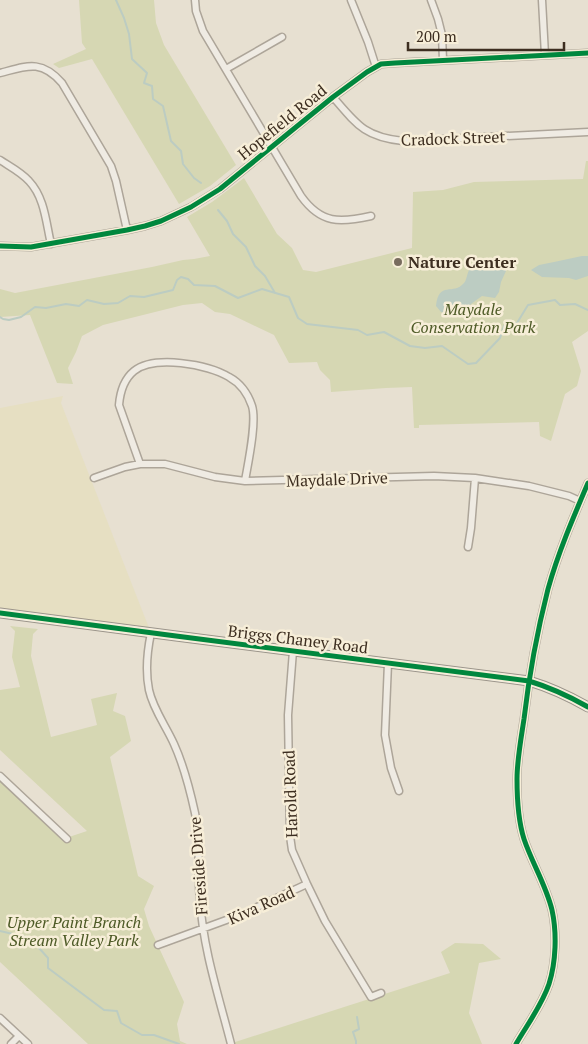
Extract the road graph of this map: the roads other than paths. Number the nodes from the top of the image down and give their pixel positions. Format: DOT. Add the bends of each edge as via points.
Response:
graph roads {
  1 [pos="195,0"];
  2 [pos="351,0"];
  3 [pos="431,0"];
  4 [pos="542,0"];
  5 [pos="282,37"];
  6 [pos="588,53"];
  7 [pos="545,55"];
  8 [pos="444,60"];
  9 [pos="376,67"];
  10 [pos="226,69"];
  11 [pos="0,73"];
  12 [pos="333,97"];
  13 [pos="588,132"];
  14 [pos="272,147"];
  15 [pos="0,160"];
  16 [pos="371,216"];
  17 [pos="126,230"];
  18 [pos="51,244"];
  19 [pos="0,246"];
  20 [pos="140,464"];
  21 [pos="94,478"];
  22 [pos="475,478"];
  23 [pos="245,481"];
  24 [pos="588,483"];
  25 [pos="580,501"];
  26 [pos="468,547"];
  27 [pos="0,613"];
  28 [pos="151,633"];
  29 [pos="293,651"];
  30 [pos="388,663"];
  31 [pos="529,681"];
  32 [pos="588,707"];
  33 [pos="0,776"];
  34 [pos="399,792"];
  35 [pos="67,839"];
  36 [pos="307,884"];
  37 [pos="203,929"];
  38 [pos="158,945"];
  39 [pos="381,993"];
  40 [pos="0,1018"];
  41 [pos="19,1036"];
  42 [pos="11,1044"];
  43 [pos="28,1044"];
  44 [pos="231,1044"];
  45 [pos="516,1044"];
  1 -- 10 [label="street" via="204,31"];
  2 -- 9 [label="street"];
  3 -- 8 [label="street" via="442,35"];
  4 -- 7 [label="street"];
  5 -- 10 [label="street"];
  6 -- 7 [label="street, Hopefield Road"];
  7 -- 8 [label="street, Hopefield Road"];
  8 -- 9 [label="street, Hopefield Road"];
  9 -- 12 [label="street, Hopefield Road"];
  10 -- 14 [label="street"];
  11 -- 17 [label="street" via="35,66 54,74 62,83 111,166"];
  12 -- 13 [label="street, Cradock Street" via="364,129 388,139 403,141"];
  12 -- 14 [label="street, Hopefield Road"];
  14 -- 16 [label="street" via="313,211 340,221"];
  14 -- 17 [label="street, Hopefield Road" via="220,189 191,207 160,221"];
  15 -- 18 [label="street" via="25,177 36,190 43,205"];
  17 -- 18 [label="street, Hopefield Road"];
  18 -- 19 [label="street, Hopefield Road"];
  20 -- 21 [label="street, Maydale Drive"];
  20 -- 23 [label="street, Maydale Drive" via="165,464"];
  20 -- 23 [label="street" via="119,405 126,380 144,366 166,362 190,364 229,376 249,398 254,420"];
  22 -- 23 [label="street, Maydale Drive" via="434,476"];
  22 -- 25 [label="street, Maydale Drive" via="528,486"];
  22 -- 26 [label="street"];
  24 -- 25 [label="street"];
  25 -- 31 [label="street" via="548,589"];
  27 -- 28 [label="main road, Briggs Chaney Road"];
  28 -- 29 [label="main road, Briggs Chaney Road"];
  28 -- 37 [label="street, Fireside Drive" via="146,668 149,690 186,777 195,814"];
  29 -- 30 [label="main road, Briggs Chaney Road"];
  29 -- 36 [label="street, Harold Road" via="288,714 290,836 292,850"];
  30 -- 31 [label="main road, Briggs Chaney Road"];
  30 -- 34 [label="street" via="385,735 390,768"];
  31 -- 32 [label="main road, Briggs Chaney Road" via="548,686"];
  31 -- 45 [label="street" via="517,777 518,804 524,839 552,910 556,940 549,984"];
  33 -- 35 [label="street"];
  36 -- 37 [label="street, Kiva Road"];
  36 -- 39 [label="street, Harold Road" via="325,921 371,997"];
  37 -- 38 [label="street, Kiva Road"];
  37 -- 44 [label="street, Fireside Drive"];
  40 -- 41 [label="street"];
  41 -- 42 [label="street"];
  41 -- 43 [label="street"];
}
